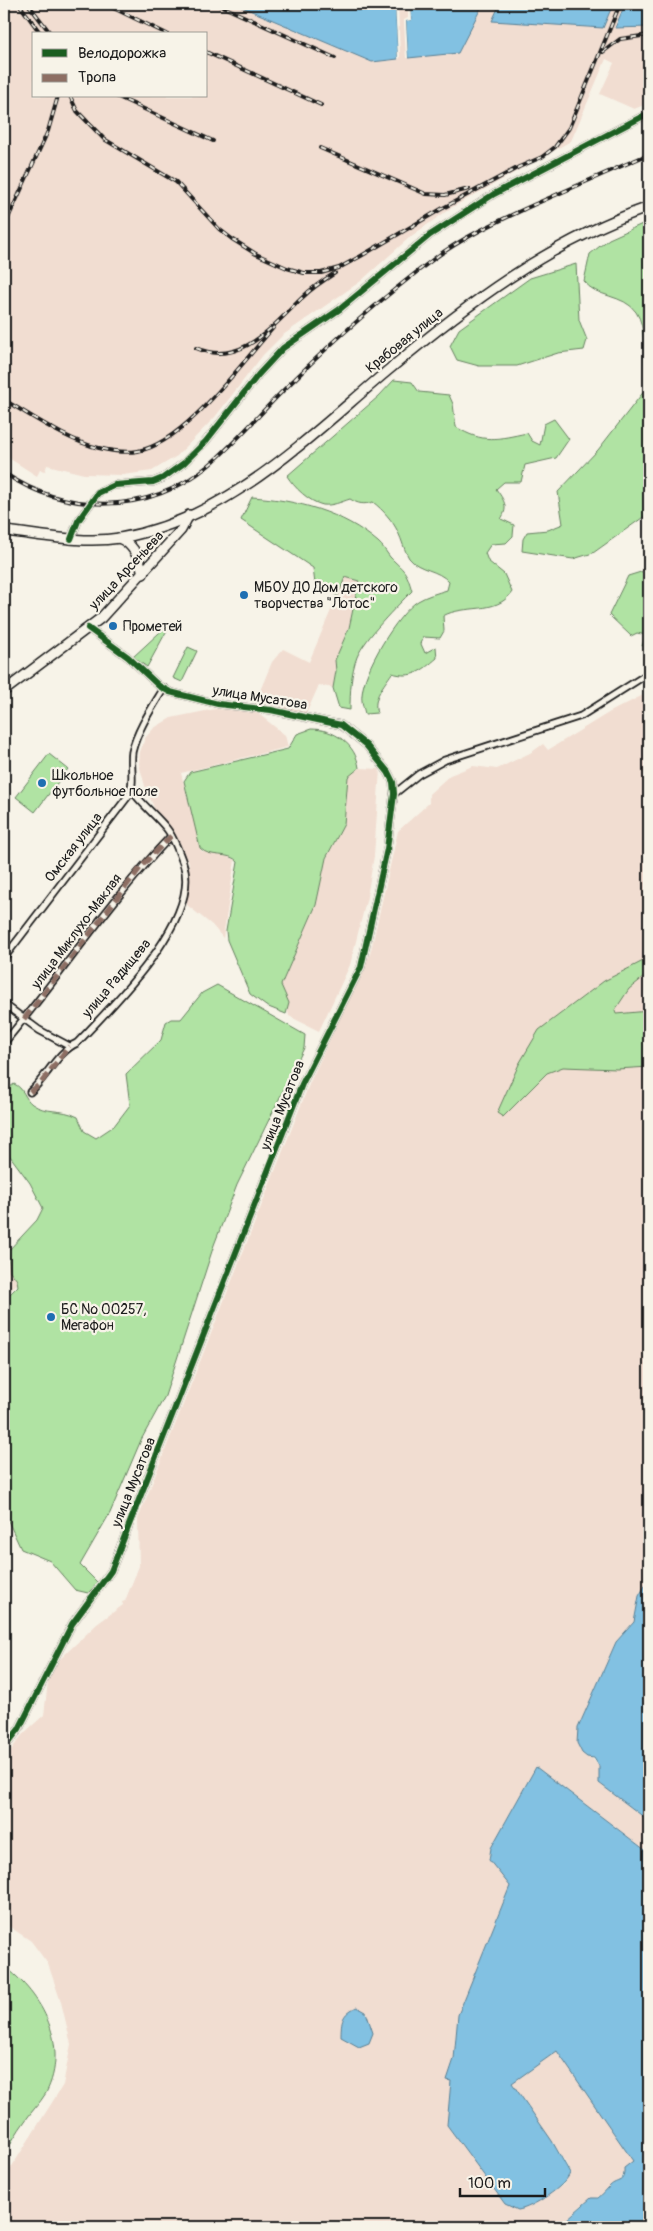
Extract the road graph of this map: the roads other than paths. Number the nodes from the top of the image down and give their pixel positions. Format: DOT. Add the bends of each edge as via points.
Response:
graph roads {
  1 [pos="649,113"];
  2 [pos="649,207"];
  3 [pos="189,516"];
  4 [pos="4,531"];
  5 [pos="119,538"];
  6 [pos="71,539"];
  7 [pos="143,574"];
  8 [pos="88,628"];
  9 [pos="649,674"];
  10 [pos="164,688"];
  11 [pos="4,691"];
  12 [pos="131,789"];
  13 [pos="394,794"];
  14 [pos="171,836"];
  15 [pos="4,958"];
  16 [pos="4,1004"];
  17 [pos="24,1019"];
  18 [pos="4,1043"];
  19 [pos="69,1046"];
  20 [pos="30,1092"];
  21 [pos="4,1748"];
  1 -- 6 [label="street" via="494,194 430,235 340,309 283,348 206,441 179,467 153,482 115,485 98,493 78,521"];
  2 -- 3 [label="main road, Крабовая улица" via="573,240 519,271 444,325 267,472"];
  3 -- 5 [label="main road, Крабовая улица"];
  3 -- 7 [label="main road, улица Арсеньева"];
  4 -- 6 [label="main road, Крабовая улица"];
  5 -- 6 [label="main road, Крабовая улица"];
  5 -- 7 [label="main road" via="131,545"];
  7 -- 8 [label="main road, улица Арсеньева" via="107,613"];
  8 -- 10 [label="street, улица Мусатова"];
  8 -- 11 [label="main road, улица Арсеньева"];
  9 -- 13 [label="street" via="584,715 437,763"];
  10 -- 12 [label="street" via="134,747"];
  10 -- 13 [label="street, улица Мусатова" via="218,704 271,710 341,726 366,745 388,772"];
  12 -- 14 [label="street, улица Радищева"];
  12 -- 15 [label="street, Омская улица" via="129,796"];
  13 -- 21 [label="street, улица Мусатова" via="387,849 361,967 302,1084 112,1571 72,1624 19,1729"];
  14 -- 17 [label="street, улица Миклухо-Маклая" via="141,867"];
  14 -- 19 [label="street, улица Радищева" via="186,873 182,908 146,966 84,1036"];
  16 -- 17 [label="street"];
  17 -- 18 [label="street, улица Миклухо-Маклая"];
  17 -- 19 [label="street"];
  19 -- 20 [label="street, улица Радищева"];
}
